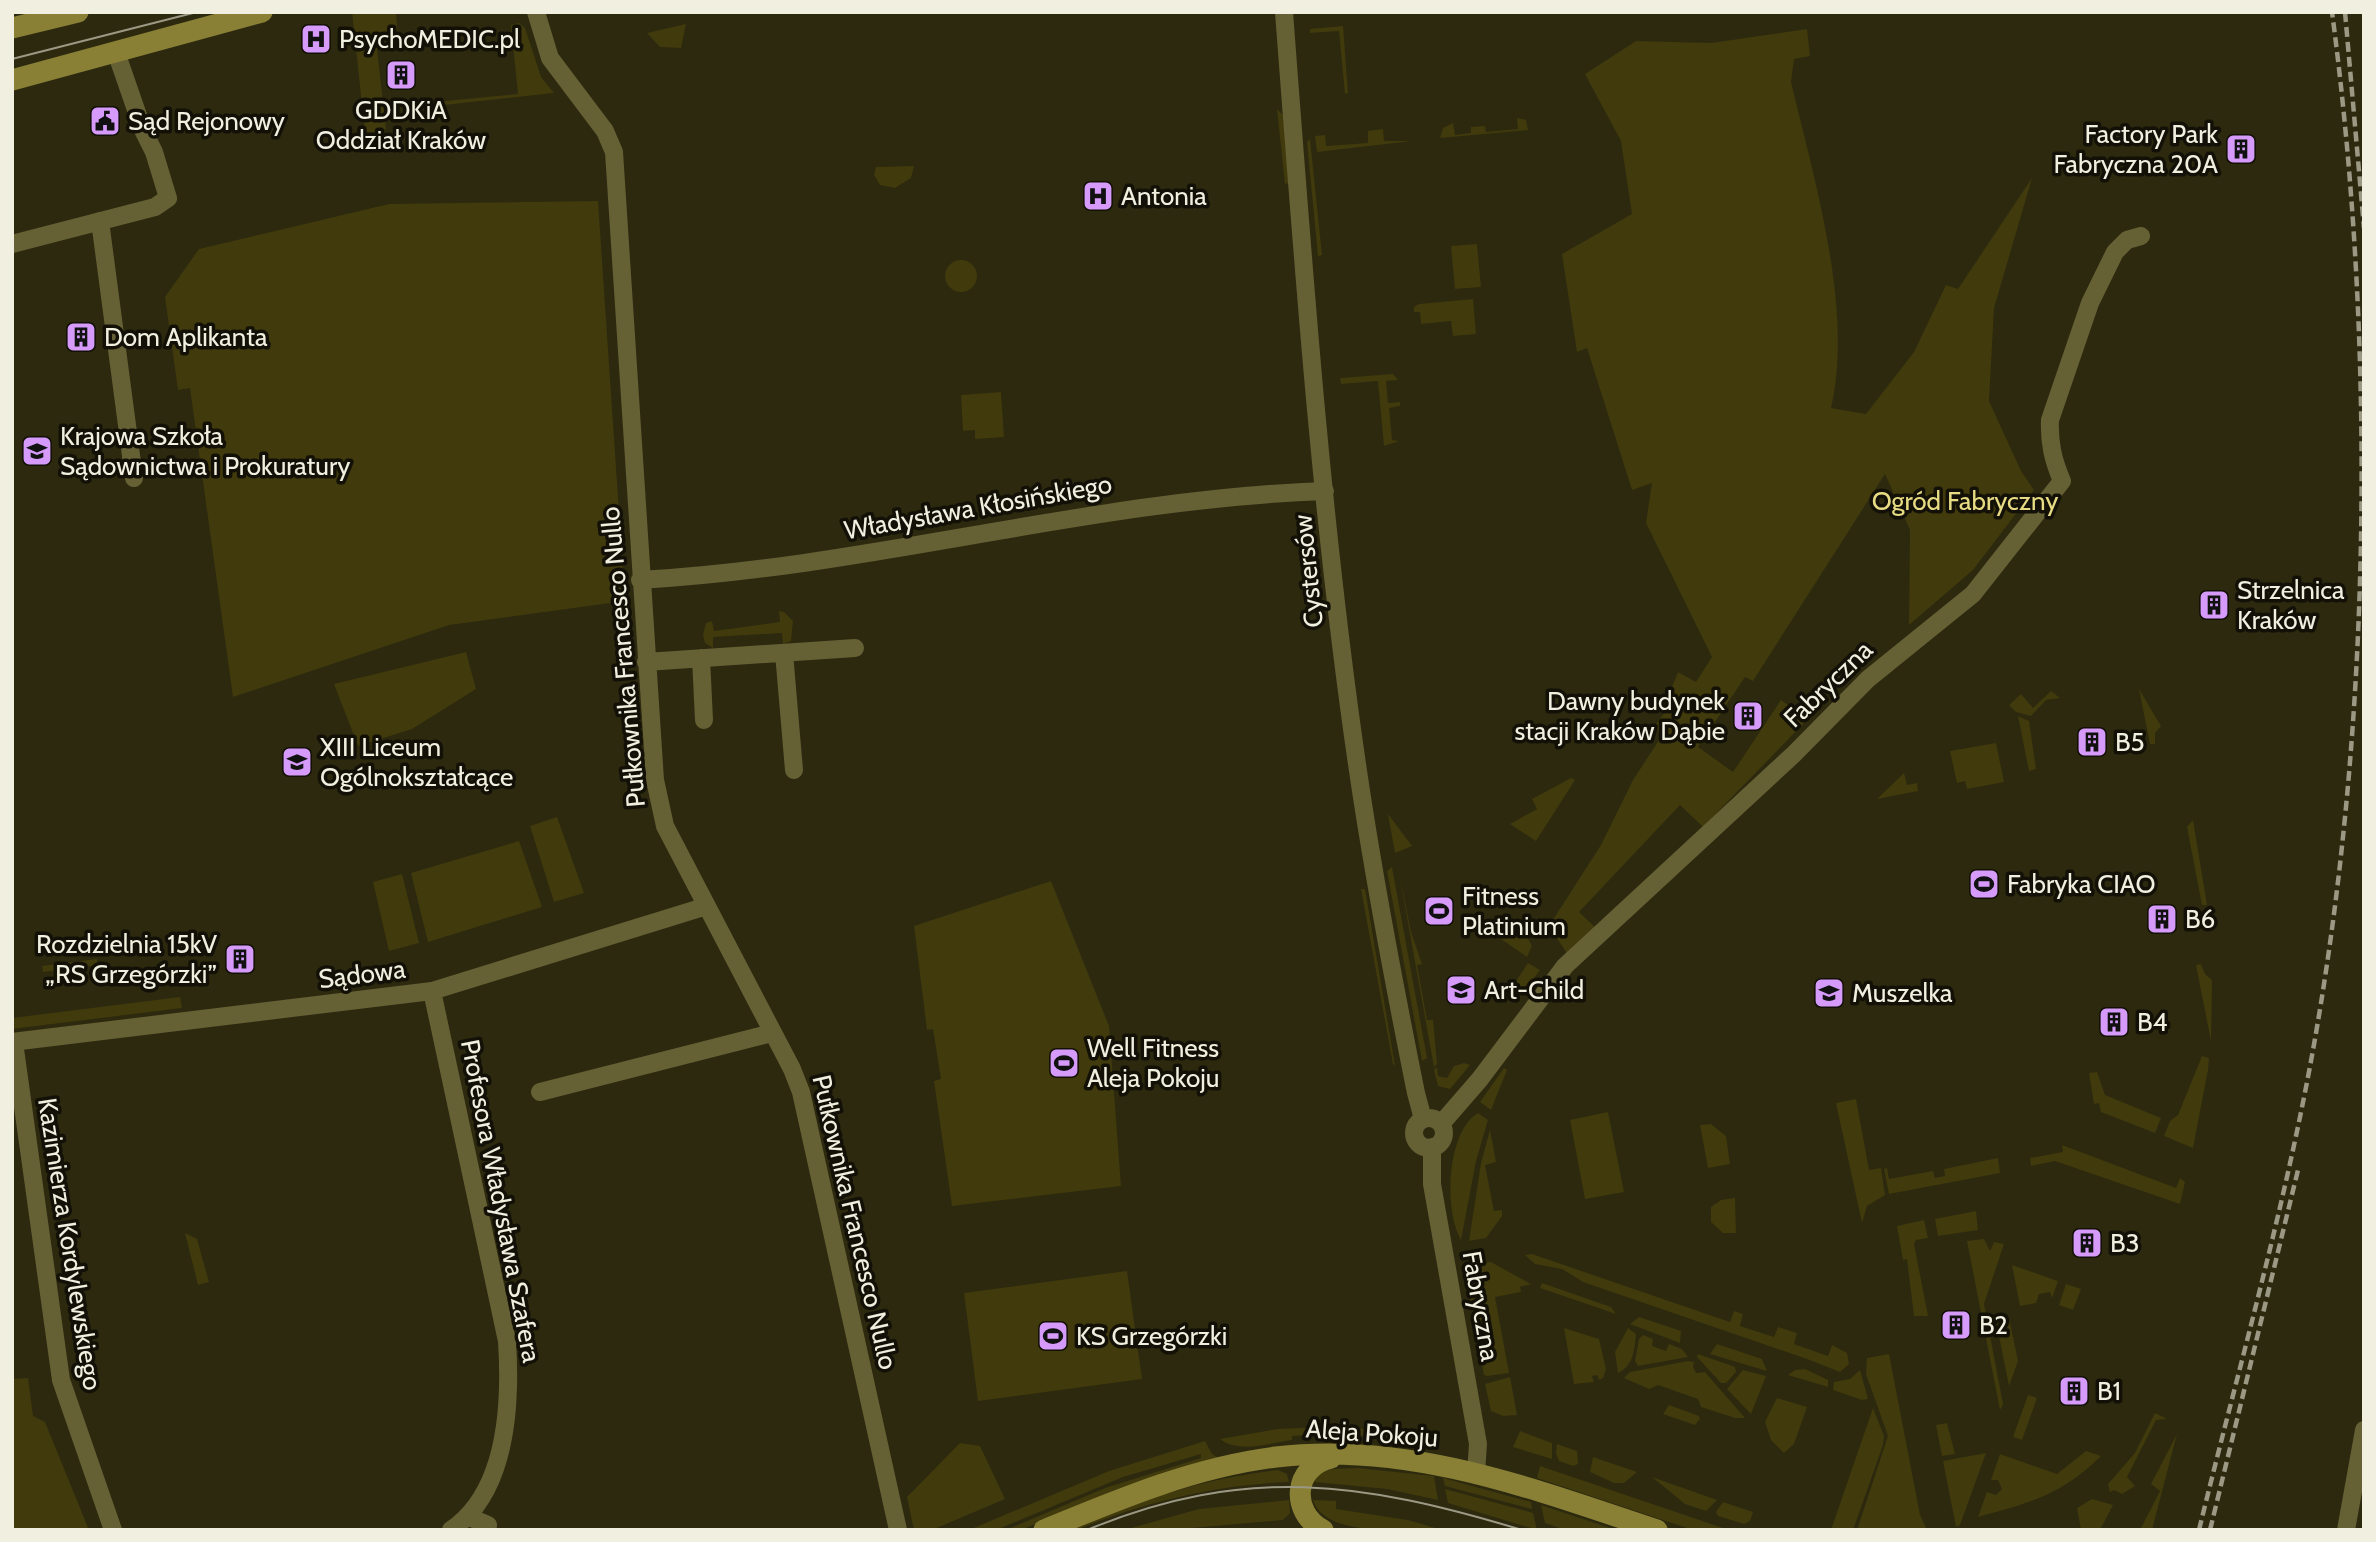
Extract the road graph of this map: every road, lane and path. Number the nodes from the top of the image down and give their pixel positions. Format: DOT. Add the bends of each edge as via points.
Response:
graph roads {
  1 [pos="262,12"];
  2 [pos="536,12"];
  3 [pos="1284,12"];
  4 [pos="71,13"];
  5 [pos="12,28"];
  6 [pos="116,52"];
  7 [pos="12,80"];
  8 [pos="100,221"];
  9 [pos="2141,236"];
  10 [pos="12,244"];
  11 [pos="134,478"];
  12 [pos="1325,491"];
  13 [pos="640,580"];
  14 [pos="855,648"];
  15 [pos="784,653"];
  16 [pos="701,658"];
  17 [pos="646,662"];
  18 [pos="704,720"];
  19 [pos="794,771"];
  20 [pos="707,906"];
  21 [pos="432,991"];
  22 [pos="772,1032"];
  23 [pos="13,1042"];
  24 [pos="540,1092"];
  25 [pos="1432,1122"];
  26 [pos="1432,1147"];
  27 [pos="2364,1430"];
  28 [pos="1354,1455"];
  29 [pos="1476,1473"];
  30 [pos="469,1517"];
  31 [pos="113,1530"];
  32 [pos="451,1530"];
  33 [pos="487,1530"];
  34 [pos="898,1530"];
  35 [pos="1044,1530"];
  36 [pos="1323,1530"];
  37 [pos="1657,1530"];
  38 [pos="2346,1530"];
  1 -- 6 [label="main road"];
  2 -- 13 [label="street, Pułkownika Francesco Nullo" via="550,58 601,124 614,152"];
  3 -- 12 [label="street, Cystersów"];
  4 -- 5 [label="main road"];
  6 -- 7 [label="main road"];
  6 -- 8 [label="street" via="168,198 155,208"];
  8 -- 10 [label="street"];
  8 -- 11 [label="street"];
  9 -- 25 [label="street, Fabryczna" via="2127,240 2115,252 2090,303 2050,420 2053,460 2062,481 2046,505 1973,594 1868,679 1565,967 1480,1079"];
  12 -- 13 [label="street, Władysława Kłosińskiego" via="1163,503 791,565"];
  12 -- 25 [label="street, Cystersów" via="1360,787 1408,1055"];
  13 -- 17 [label="street, Pułkownika Francesco Nullo"];
  14 -- 15 [label="street"];
  15 -- 16 [label="street"];
  15 -- 19 [label="street"];
  16 -- 17 [label="street"];
  16 -- 18 [label="street"];
  17 -- 20 [label="street, Pułkownika Francesco Nullo" via="656,780 665,826"];
  20 -- 21 [label="street, Sądowa"];
  20 -- 22 [label="street, Pułkownika Francesco Nullo"];
  21 -- 23 [label="street, Sądowa"];
  21 -- 30 [label="street, Profesora Władysława Szafera" via="507,1352 510,1387 502,1443 490,1479"];
  22 -- 24 [label="street"];
  22 -- 34 [label="street, Pułkownika Francesco Nullo" via="801,1092"];
  23 -- 31 [label="street, Kazimierza Kordylewskiego" via="61,1380"];
  25 -- 26 [label="street" via="1443,1138"];
  25 -- 26 [label="street" via="1416,1126 1415,1136 1423,1146"];
  26 -- 29 [label="street, Fabryczna" via="1432,1184 1478,1444"];
  27 -- 38 [label="street"];
  28 -- 29 [label="main road, Aleja Pokoju" via="1427,1462"];
  28 -- 35 [label="main road, Aleja Pokoju" via="1276,1457 1212,1470 1140,1491"];
  28 -- 36 [label="main road" via="1321,1461 1304,1474 1302,1505 1309,1520"];
  29 -- 37 [label="main road, Aleja Pokoju"];
  30 -- 32 [label="street, Profesora Władysława Szafera"];
  30 -- 33 [label="street" via="488,1525"];
}
